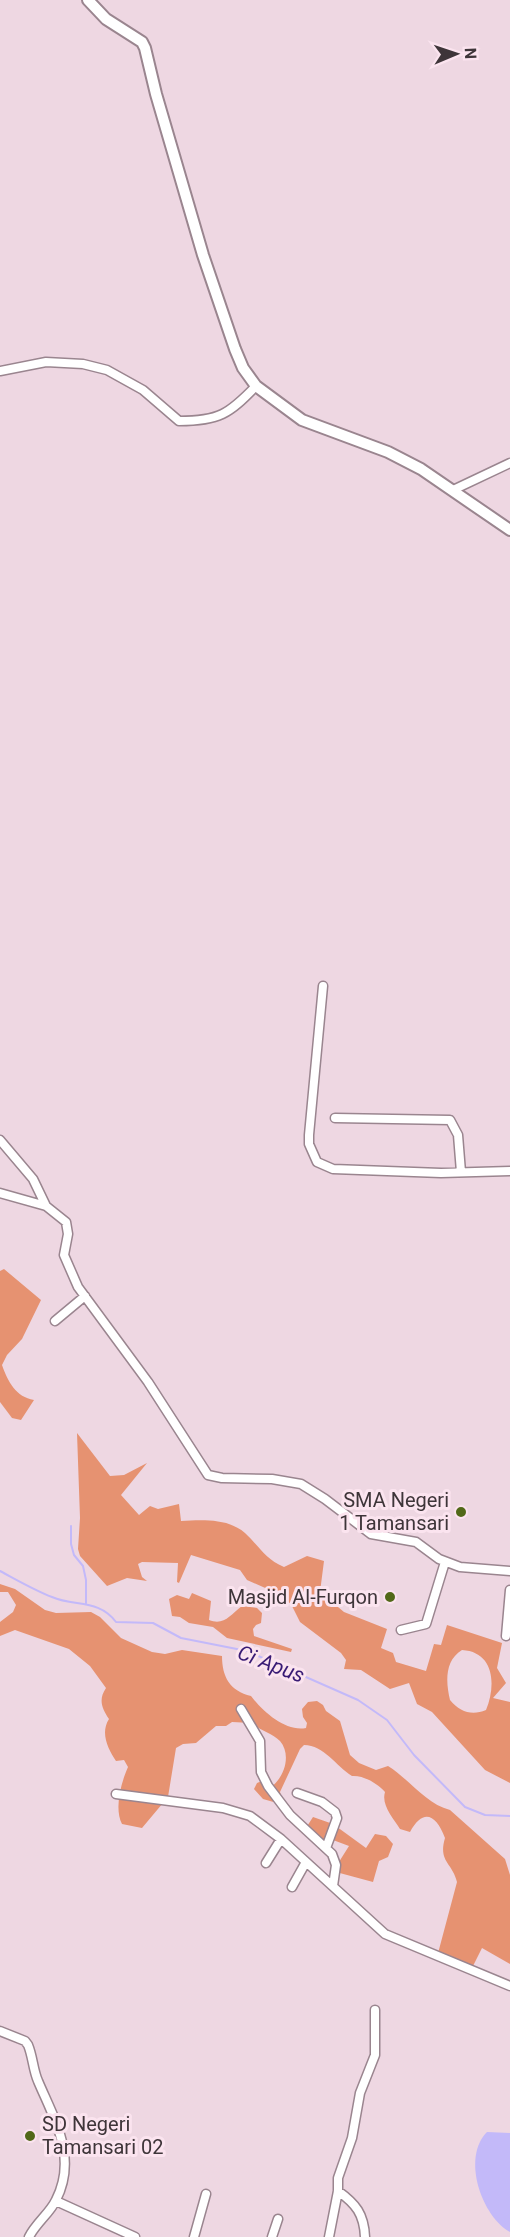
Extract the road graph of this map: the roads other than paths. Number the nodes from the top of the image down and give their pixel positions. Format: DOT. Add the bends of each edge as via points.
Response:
graph roads {
  1 [pos="88,0"];
  2 [pos="0,371"];
  3 [pos="256,386"];
  4 [pos="510,464"];
  5 [pos="453,490"];
  6 [pos="510,530"];
  7 [pos="323,986"];
  8 [pos="335,1118"];
  9 [pos="0,1140"];
  10 [pos="510,1171"];
  11 [pos="461,1172"];
  12 [pos="0,1194"];
  13 [pos="46,1206"];
  14 [pos="85,1296"];
  15 [pos="55,1321"];
  16 [pos="445,1562"];
  17 [pos="510,1571"];
  18 [pos="510,1590"];
  19 [pos="401,1630"];
  20 [pos="506,1636"];
  21 [pos="241,1709"];
  22 [pos="297,1793"];
  23 [pos="116,1794"];
  24 [pos="281,1839"];
  25 [pos="326,1848"];
  26 [pos="306,1862"];
  27 [pos="266,1863"];
  28 [pos="333,1886"];
  29 [pos="292,1887"];
  30 [pos="510,1986"];
  31 [pos="375,2010"];
  32 [pos="0,2031"];
  33 [pos="338,2191"];
  34 [pos="206,2194"];
  35 [pos="56,2201"];
  36 [pos="278,2218"];
  37 [pos="29,2237"];
  38 [pos="135,2237"];
  39 [pos="194,2237"];
  40 [pos="272,2237"];
  41 [pos="329,2237"];
  42 [pos="364,2237"];
  1 -- 3 [label="main road" via="106,19 146,48 203,255 235,349"];
  2 -- 3 [label="street" via="45,362 107,370 143,390 179,421 224,415"];
  3 -- 5 [label="main road" via="302,420 388,453"];
  4 -- 5 [label="street"];
  5 -- 6 [label="main road"];
  7 -- 11 [label="street" via="309,1135 317,1162 333,1169"];
  8 -- 11 [label="street" via="450,1120 458,1135"];
  9 -- 13 [label="street" via="33,1179"];
  10 -- 11 [label="street"];
  12 -- 13 [label="street"];
  13 -- 14 [label="street" via="66,1222 66,1264"];
  14 -- 15 [label="street"];
  14 -- 16 [label="street" via="148,1382 208,1475 301,1484 371,1534 416,1542"];
  16 -- 17 [label="street" via="466,1569"];
  16 -- 19 [label="street" via="426,1624"];
  18 -- 20 [label="street"];
  21 -- 25 [label="street" via="260,1741 261,1772 268,1786 290,1815"];
  22 -- 25 [label="street" via="322,1802 335,1812 337,1818"];
  23 -- 24 [label="street" via="233,1810 250,1816"];
  24 -- 26 [label="street"];
  24 -- 27 [label="street"];
  25 -- 28 [label="street" via="335,1861"];
  26 -- 28 [label="street"];
  26 -- 29 [label="street"];
  28 -- 30 [label="street" via="385,1934"];
  31 -- 33 [label="street" via="375,2055 360,2093"];
  32 -- 35 [label="street" via="25,2041 37,2079 52,2108 65,2167"];
  33 -- 41 [label="street"];
  33 -- 42 [label="street" via="358,2208"];
  34 -- 39 [label="street"];
  35 -- 37 [label="street"];
  35 -- 38 [label="street"];
  36 -- 40 [label="street"];
}
